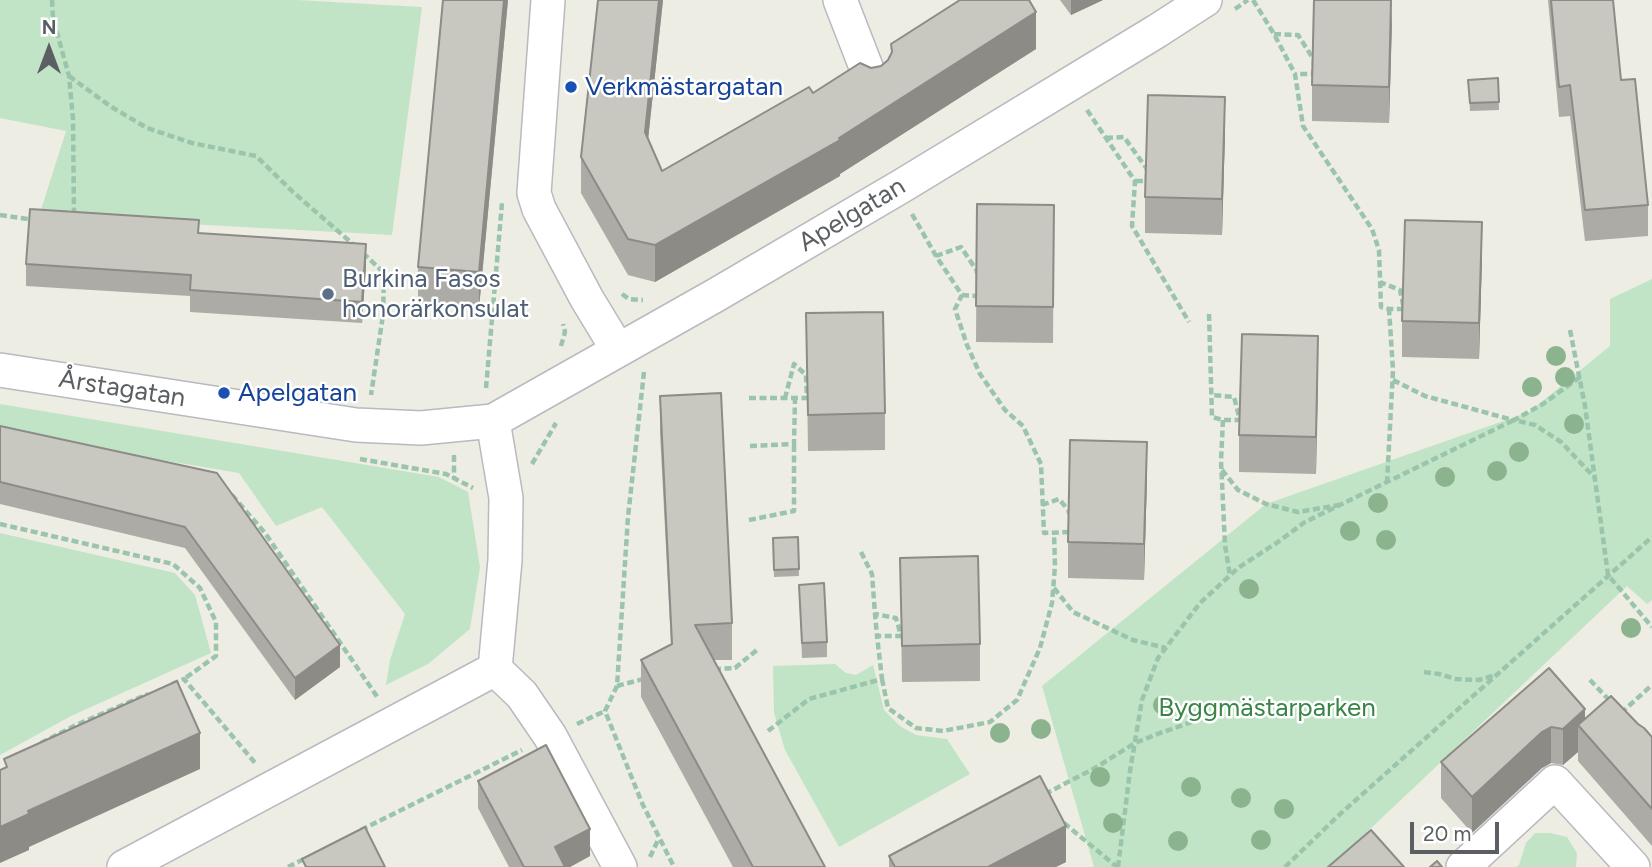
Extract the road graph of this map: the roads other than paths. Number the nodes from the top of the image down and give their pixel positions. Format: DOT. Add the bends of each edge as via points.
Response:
graph roads {
  1 [pos="548,0"];
  2 [pos="840,0"];
  3 [pos="1205,0"];
  4 [pos="873,85"];
  5 [pos="618,350"];
  6 [pos="0,370"];
  7 [pos="493,421"];
  8 [pos="495,669"];
  9 [pos="635,862"];
  10 [pos="124,867"];
  11 [pos="1463,867"];
  12 [pos="1633,867"];
  1 -- 5 [label="street" via="534,193 538,209"];
  2 -- 4 [label="street"];
  3 -- 5 [label="street, Apelgatan" via="888,194"];
  5 -- 7 [label="street, Apelgatan"];
  6 -- 7 [label="street, Årstagatan" via="356,425 421,428"];
  7 -- 8 [label="street" via="506,498"];
  8 -- 9 [label="street" via="522,695"];
  8 -- 10 [label="street"];
  11 -- 12 [label="street" via="1555,782"];
}
